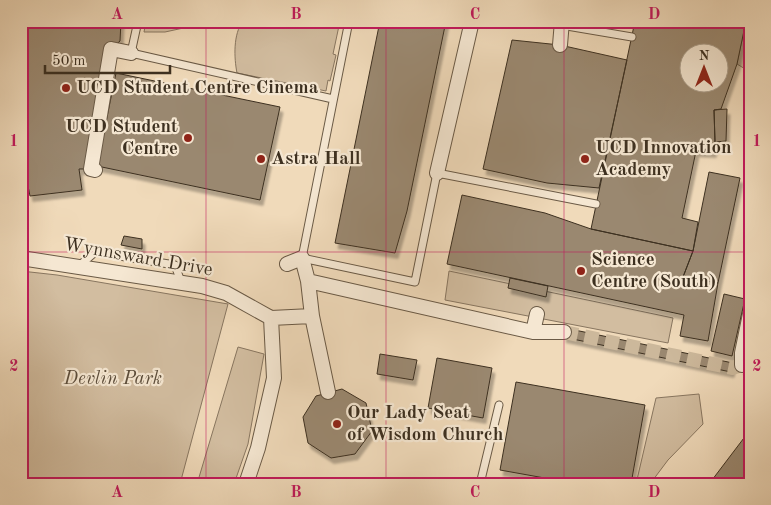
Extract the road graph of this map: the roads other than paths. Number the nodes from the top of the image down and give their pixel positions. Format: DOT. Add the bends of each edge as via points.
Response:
graph roads {
  1 [pos="138,21"];
  2 [pos="349,21"];
  3 [pos="472,21"];
  4 [pos="562,23"];
  5 [pos="632,37"];
  6 [pos="560,45"];
  7 [pos="131,53"];
  8 [pos="333,99"];
  9 [pos="96,170"];
  10 [pos="437,173"];
  11 [pos="596,204"];
  12 [pos="21,258"];
  13 [pos="302,258"];
  14 [pos="287,264"];
  15 [pos="308,281"];
  16 [pos="537,314"];
  17 [pos="750,314"];
  18 [pos="312,316"];
  19 [pos="271,318"];
  20 [pos="534,332"];
  21 [pos="564,332"];
  22 [pos="745,358"];
  23 [pos="328,392"];
  24 [pos="498,405"];
  25 [pos="246,484"];
  26 [pos="480,484"];
  1 -- 7 [label="lane"];
  2 -- 8 [label="lane"];
  3 -- 10 [label="street"];
  4 -- 5 [label="lane"];
  4 -- 6 [label="street"];
  7 -- 8 [label="lane"];
  7 -- 9 [label="street" via="112,49 91,169"];
  8 -- 13 [label="lane"];
  10 -- 11 [label="lane"];
  10 -- 13 [label="lane" via="415,282"];
  12 -- 19 [label="street, Wynnsward Drive" via="202,286 226,293"];
  13 -- 14 [label="street"];
  13 -- 15 [label="street"];
  15 -- 18 [label="street"];
  15 -- 20 [label="street"];
  16 -- 20 [label="street"];
  17 -- 22 [label="street"];
  18 -- 19 [label="street"];
  18 -- 23 [label="street"];
  19 -- 25 [label="street" via="274,378"];
  20 -- 21 [label="street"];
  24 -- 26 [label="lane"];
}
